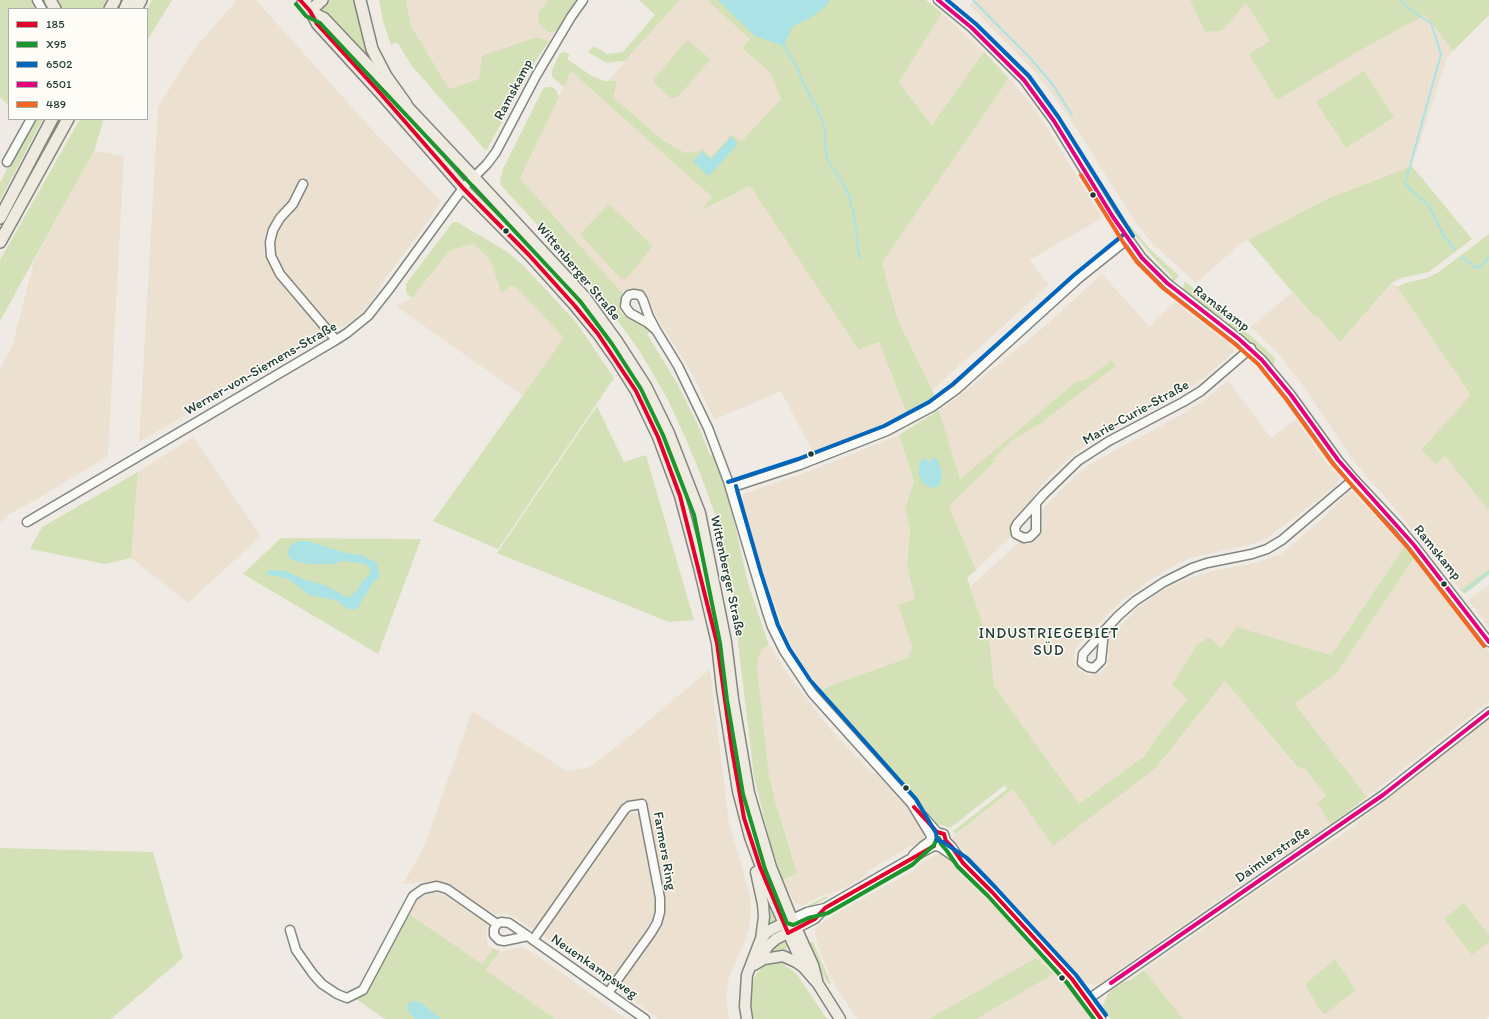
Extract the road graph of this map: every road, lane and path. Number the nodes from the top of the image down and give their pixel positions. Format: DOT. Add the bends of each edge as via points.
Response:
graph roads {
  1 [pos="322,0"];
  2 [pos="360,0"];
  3 [pos="583,0"];
  4 [pos="938,0"];
  5 [pos="305,3"];
  6 [pos="406,104"];
  7 [pos="30,120"];
  8 [pos="51,120"];
  9 [pos="67,120"];
  10 [pos="7,162"];
  11 [pos="474,177"];
  12 [pos="302,184"];
  13 [pos="463,188"];
  14 [pos="0,218"];
  15 [pos="1128,239"];
  16 [pos="0,242"];
  17 [pos="656,330"];
  18 [pos="336,340"];
  19 [pos="1251,348"];
  20 [pos="1354,479"];
  21 [pos="730,488"];
  22 [pos="1036,503"];
  23 [pos="27,522"];
  24 [pos="1104,631"];
  25 [pos="1489,642"];
  26 [pos="1489,712"];
  27 [pos="750,837"];
  28 [pos="936,840"];
  29 [pos="497,924"];
  30 [pos="790,926"];
  31 [pos="290,930"];
  32 [pos="531,938"];
  33 [pos="760,941"];
  34 [pos="754,965"];
  35 [pos="804,968"];
  36 [pos="818,984"];
  37 [pos="745,992"];
  38 [pos="608,993"];
  39 [pos="1087,1000"];
  40 [pos="645,1019"];
  41 [pos="747,1019"];
  42 [pos="840,1019"];
  43 [pos="1102,1019"];
  1 -- 5 [label="highway"];
  2 -- 6 [label="highway" via="372,49 386,76"];
  3 -- 11 [label="street, Ramskamp" via="536,76 496,152"];
  4 -- 15 [label="street, Ramskamp" via="972,28 1024,80 1054,121"];
  5 -- 6 [label="main road, Wittenberger Straße" via="324,18"];
  5 -- 13 [label="main road, Wittenberger Straße" via="317,24"];
  6 -- 11 [label="main road, Wittenberger Straße"];
  7 -- 10 [label="street"];
  8 -- 14 [label="highway"];
  9 -- 16 [label="highway"];
  11 -- 13 [label="street, Ramskamp"];
  11 -- 30 [label="main road, Wittenberger Straße" via="589,303 646,386 669,433 700,513 726,642 749,793"];
  12 -- 18 [label="street" via="293,204 273,230 270,242 271,256 280,274"];
  13 -- 18 [label="street, Werner-von-Siemens-Straße" via="375,308 359,324"];
  13 -- 27 [label="main road, Wittenberger Straße" via="529,255 598,334 636,391 658,437 680,496 717,643 738,791"];
  15 -- 19 [label="street, Ramskamp" via="1142,258 1167,283"];
  15 -- 21 [label="street" via="1078,279 957,389 932,407 887,431 800,465"];
  17 -- 17 [label="street" via="644,300 640,295 630,295 625,302 627,309"];
  17 -- 21 [label="street" via="697,403 720,456"];
  18 -- 23 [label="street, Werner-von-Siemens-Straße"];
  19 -- 20 [label="street, Ramskamp" via="1282,383"];
  19 -- 22 [label="street, Marie-Curie-Straße" via="1201,391 1089,454"];
  20 -- 24 [label="street" via="1274,545 1259,552 1207,563 1177,574 1126,609"];
  20 -- 25 [label="street, Ramskamp" via="1414,545"];
  21 -- 28 [label="street" via="767,612 784,650 812,693 914,807"];
  26 -- 39 [label="street, Daimlerstraße" via="1383,795"];
  27 -- 30 [label="main road, Wittenberger Straße" via="763,875"];
  27 -- 33 [label="main road" via="764,904"];
  28 -- 30 [label="street" via="908,860 825,908 815,919"];
  28 -- 39 [label="street" via="963,862 992,892 1067,974"];
  29 -- 31 [label="street, Neuenkampsweg" via="447,889 437,886 423,889 413,896 363,990 347,998 322,984 313,974 296,950"];
  29 -- 32 [label="street, Neuenkampsweg" via="509,923"];
  29 -- 32 [label="street" via="494,935 499,940"];
  30 -- 33 [label="main road" via="766,933"];
  30 -- 34 [label="main road" via="760,954"];
  30 -- 35 [label="main road"];
  30 -- 36 [label="main road" via="813,965"];
  32 -- 38 [label="street, Neuenkampsweg"];
  32 -- 38 [label="street, Farmers Ring" via="625,809 642,804 660,898 660,912 651,933"];
  33 -- 37 [label="main road" via="747,974"];
  34 -- 35 [label="main road" via="764,959 783,956"];
  34 -- 37 [label="main road"];
  35 -- 36 [label="main road"];
  36 -- 42 [label="main road"];
  37 -- 41 [label="main road"];
  38 -- 40 [label="street, Neuenkampsweg"];
  39 -- 43 [label="street"];
}
